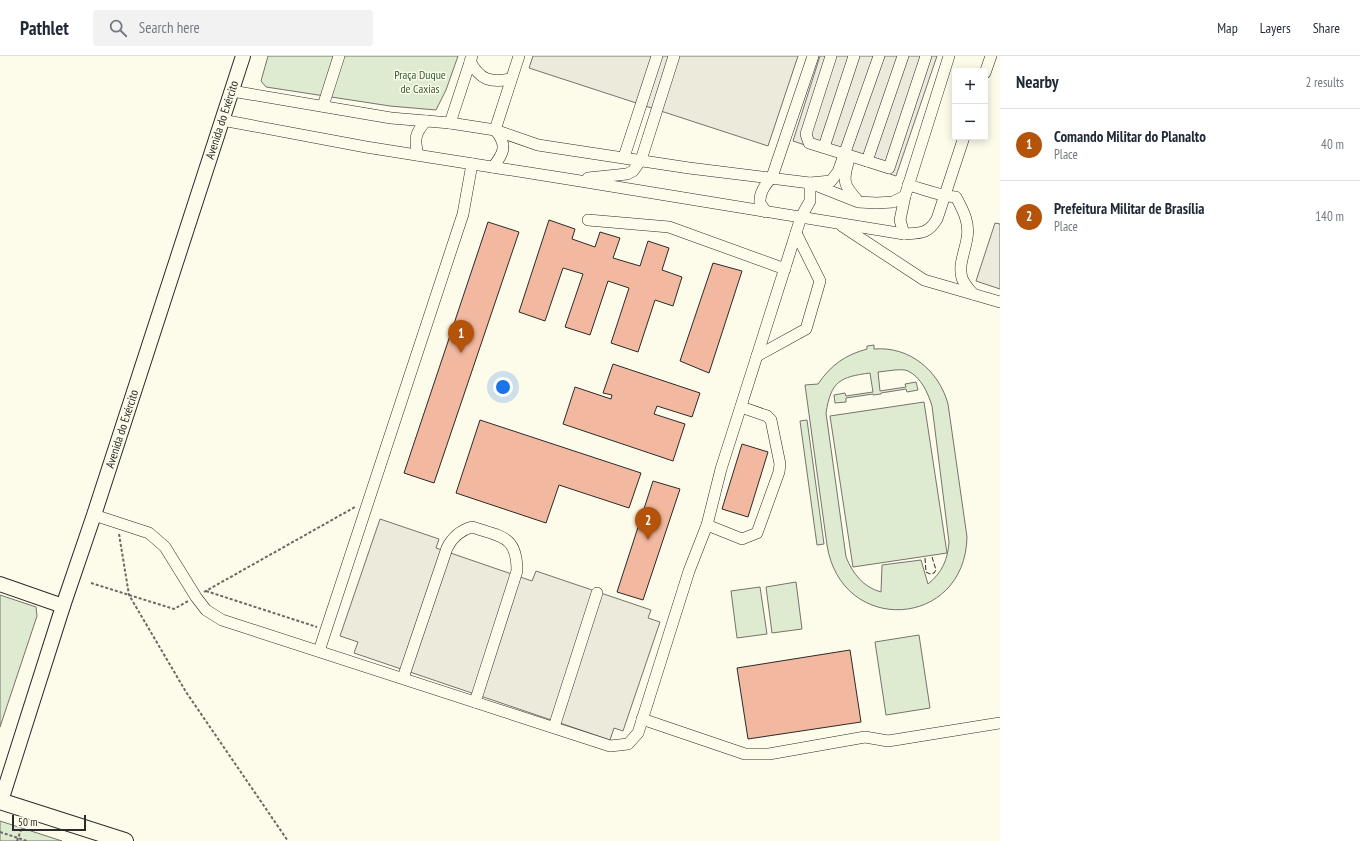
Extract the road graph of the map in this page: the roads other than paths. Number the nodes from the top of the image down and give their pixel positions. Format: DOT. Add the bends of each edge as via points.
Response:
graph roads {
  1 [pos="242,56"];
  2 [pos="339,56"];
  3 [pos="519,56"];
  4 [pos="657,56"];
  5 [pos="674,56"];
  6 [pos="813,56"];
  7 [pos="831,56"];
  8 [pos="854,56"];
  9 [pos="879,56"];
  10 [pos="903,56"];
  11 [pos="926,56"];
  12 [pos="949,56"];
  13 [pos="991,56"];
  14 [pos="471,58"];
  15 [pos="987,68"];
  16 [pos="511,79"];
  17 [pos="232,91"];
  18 [pos="323,106"];
  19 [pos="222,120"];
  20 [pos="426,121"];
  21 [pos="450,123"];
  22 [pos="495,130"];
  23 [pos="963,140"];
  24 [pos="824,147"];
  25 [pos="848,155"];
  26 [pos="418,156"];
  27 [pos="624,158"];
  28 [pos="641,160"];
  29 [pos="867,161"];
  30 [pos="472,164"];
  31 [pos="493,168"];
  32 [pos="772,177"];
  33 [pos="568,178"];
  34 [pos="810,183"];
  35 [pos="906,191"];
  36 [pos="944,196"];
  37 [pos="858,202"];
  38 [pos="766,212"];
  39 [pos="801,217"];
  40 [pos="588,220"];
  41 [pos="837,223"];
  42 [pos="796,233"];
  43 [pos="904,234"];
  44 [pos="784,268"];
  45 [pos="973,294"];
  46 [pos="1000,302"];
  47 [pos="757,356"];
  48 [pos="741,407"];
  49 [pos="94,515"];
  50 [pos="707,525"];
  51 [pos="0,584"];
  52 [pos="597,593"];
  53 [pos="63,606"];
  54 [pos="319,651"];
  55 [pos="403,678"];
  56 [pos="475,702"];
  57 [pos="642,719"];
  58 [pos="1000,723"];
  59 [pos="554,727"];
  60 [pos="1,801"];
  61 [pos="125,841"];
  1 -- 17 [label="main road, Avenida do Exército"];
  2 -- 18 [label="street"];
  3 -- 16 [label="street"];
  4 -- 27 [label="street"];
  5 -- 28 [label="street"];
  6 -- 32 [label="street"];
  7 -- 24 [label="street" via="806,134 809,143"];
  8 -- 24 [label="street"];
  9 -- 25 [label="street"];
  10 -- 29 [label="street"];
  11 -- 29 [label="street" via="889,168"];
  12 -- 35 [label="street"];
  13 -- 15 [label="street"];
  14 -- 16 [label="street" via="476,72 487,80 499,82"];
  14 -- 21 [label="street"];
  16 -- 22 [label="street"];
  17 -- 18 [label="street"];
  17 -- 19 [label="main road, Avenida do Exército"];
  18 -- 20 [label="street" via="391,118"];
  19 -- 26 [label="street"];
  19 -- 49 [label="main road, Avenida do Exército"];
  20 -- 21 [label="street"];
  20 -- 26 [label="street" via="418,130 415,143"];
  21 -- 22 [label="street"];
  22 -- 27 [label="street" via="538,145"];
  22 -- 31 [label="street" via="501,137 503,151"];
  23 -- 36 [label="street"];
  24 -- 25 [label="street"];
  25 -- 29 [label="street"];
  25 -- 34 [label="street" via="831,181"];
  25 -- 37 [label="street" via="844,175 847,188"];
  26 -- 30 [label="street"];
  27 -- 28 [label="street"];
  28 -- 32 [label="street"];
  28 -- 33 [label="street" via="633,171 627,174"];
  30 -- 31 [label="street"];
  30 -- 54 [label="street" via="463,214"];
  31 -- 33 [label="street"];
  32 -- 34 [label="street"];
  32 -- 38 [label="street" via="760,197 760,203"];
  33 -- 38 [label="street"];
  34 -- 37 [label="street"];
  34 -- 39 [label="street" via="810,201"];
  35 -- 36 [label="street" via="927,190"];
  35 -- 37 [label="street" via="893,202"];
  35 -- 43 [label="street" via="900,220"];
  36 -- 43 [label="street" via="932,228 923,232"];
  36 -- 45 [label="street" via="956,197 964,210 968,237 961,264 962,279"];
  38 -- 39 [label="street"];
  39 -- 41 [label="street"];
  39 -- 42 [label="street"];
  40 -- 44 [label="street" via="668,227"];
  41 -- 43 [label="street"];
  41 -- 45 [label="street" via="924,280"];
  42 -- 44 [label="street"];
  42 -- 47 [label="street" via="820,281 806,329"];
  44 -- 47 [label="street"];
  45 -- 46 [label="street"];
  47 -- 48 [label="street"];
  48 -- 50 [label="street"];
  48 -- 50 [label="street" via="772,420 780,464 779,472 757,533 742,539"];
  49 -- 53 [label="main road, Avenida do Exército"];
  49 -- 54 [label="street" via="149,533 165,547 206,610 222,620"];
  50 -- 57 [label="street" via="689,571"];
  51 -- 53 [label="main road"];
  52 -- 59 [label="street"];
  53 -- 60 [label="main road, Avenida do Exército"];
  54 -- 55 [label="street"];
  55 -- 56 [label="street"];
  55 -- 56 [label="street" via="446,548 451,539 472,527 506,539 517,557 517,571"];
  56 -- 59 [label="street"];
  57 -- 58 [label="street" via="746,754 769,754 866,737 888,741"];
  57 -- 59 [label="street" via="638,733 628,744 610,746"];
  60 -- 61 [label="highway"];
}
